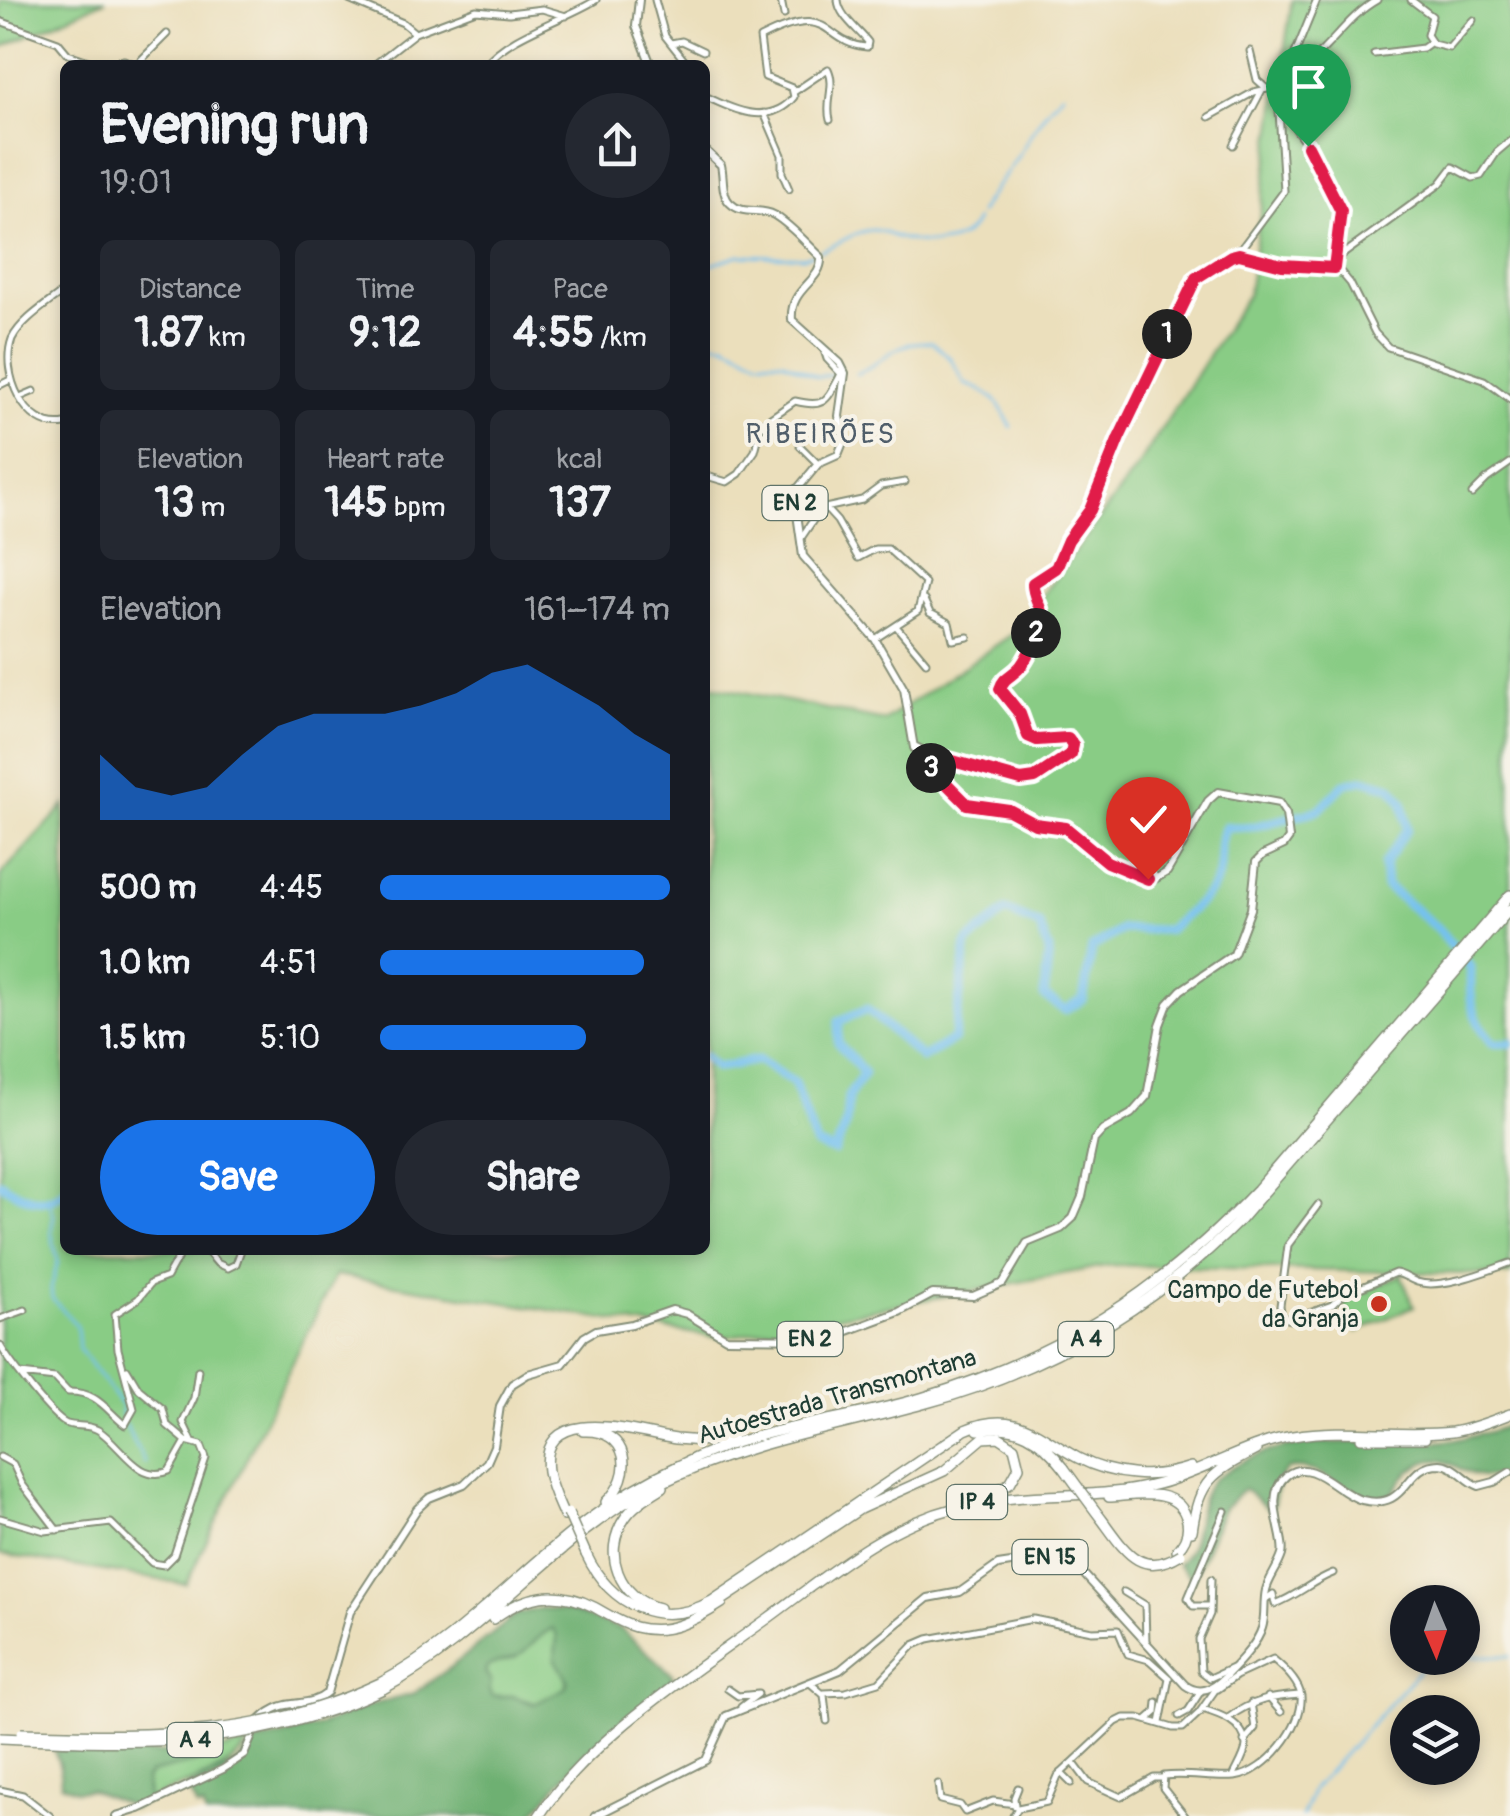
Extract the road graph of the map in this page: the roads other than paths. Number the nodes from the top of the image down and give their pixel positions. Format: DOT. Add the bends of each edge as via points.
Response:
graph roads {
  1 [pos="348,0"];
  2 [pos="488,0"];
  3 [pos="596,0"];
  4 [pos="639,0"];
  5 [pos="655,0"];
  6 [pos="781,0"];
  7 [pos="838,0"];
  8 [pos="1318,0"];
  9 [pos="1377,0"];
  10 [pos="1411,0"];
  11 [pos="487,9"];
  12 [pos="791,10"];
  13 [pos="784,15"];
  14 [pos="566,16"];
  15 [pos="1473,20"];
  16 [pos="0,21"];
  17 [pos="834,25"];
  18 [pos="415,32"];
  19 [pos="167,34"];
  20 [pos="672,43"];
  21 [pos="1430,43"];
  22 [pos="703,51"];
  23 [pos="1250,51"];
  24 [pos="1374,54"];
  25 [pos="85,60"];
  26 [pos="141,60"];
  27 [pos="380,60"];
  28 [pos="490,60"];
  29 [pos="649,60"];
  30 [pos="684,60"];
  31 [pos="1284,77"];
  32 [pos="1280,86"];
  33 [pos="1264,89"];
  34 [pos="794,92"];
  35 [pos="710,98"];
  36 [pos="1278,104"];
  37 [pos="764,113"];
  38 [pos="1210,117"];
  39 [pos="830,120"];
  40 [pos="1510,141"];
  41 [pos="1233,145"];
  42 [pos="710,154"];
  43 [pos="789,189"];
  44 [pos="1245,243"];
  45 [pos="1231,256"];
  46 [pos="1251,256"];
  47 [pos="1338,258"];
  48 [pos="1336,268"];
  49 [pos="60,294"];
  50 [pos="824,350"];
  51 [pos="10,380"];
  52 [pos="0,384"];
  53 [pos="34,391"];
  54 [pos="20,396"];
  55 [pos="1510,399"];
  56 [pos="60,424"];
  57 [pos="800,446"];
  58 [pos="1510,463"];
  59 [pos="818,464"];
  60 [pos="710,477"];
  61 [pos="906,482"];
  62 [pos="1472,494"];
  63 [pos="823,509"];
  64 [pos="800,541"];
  65 [pos="922,597"];
  66 [pos="896,626"];
  67 [pos="968,638"];
  68 [pos="875,639"];
  69 [pos="926,662"];
  70 [pos="913,745"];
  71 [pos="942,758"];
  72 [pos="931,768"];
  73 [pos="1510,895"];
  74 [pos="1510,908"];
  75 [pos="1364,1072"];
  76 [pos="1318,1205"];
  77 [pos="179,1255"];
  78 [pos="210,1255"];
  79 [pos="240,1255"];
  80 [pos="1510,1262"];
  81 [pos="26,1310"];
  82 [pos="0,1319"];
  83 [pos="1,1348"];
  84 [pos="0,1362"];
  85 [pos="123,1362"];
  86 [pos="198,1370"];
  87 [pos="18,1373"];
  88 [pos="1510,1416"];
  89 [pos="1022,1425"];
  90 [pos="783,1430"];
  91 [pos="1418,1432"];
  92 [pos="189,1441"];
  93 [pos="1256,1450"];
  94 [pos="0,1457"];
  95 [pos="718,1457"];
  96 [pos="1067,1468"];
  97 [pos="1510,1472"];
  98 [pos="1042,1498"];
  99 [pos="1225,1511"];
  100 [pos="566,1514"];
  101 [pos="0,1518"];
  102 [pos="586,1521"];
  103 [pos="843,1521"];
  104 [pos="57,1530"];
  105 [pos="1179,1552"];
  106 [pos="785,1556"];
  107 [pos="1333,1573"];
  108 [pos="825,1576"];
  109 [pos="1211,1579"];
  110 [pos="1124,1592"];
  111 [pos="726,1595"];
  112 [pos="1264,1602"];
  113 [pos="1210,1606"];
  114 [pos="469,1633"];
  115 [pos="1146,1642"];
  116 [pos="1158,1656"];
  117 [pos="1232,1668"];
  118 [pos="1169,1678"];
  119 [pos="810,1683"];
  120 [pos="381,1686"];
  121 [pos="1218,1686"];
  122 [pos="728,1688"];
  123 [pos="1201,1691"];
  124 [pos="824,1693"];
  125 [pos="1300,1695"];
  126 [pos="1268,1697"];
  127 [pos="1156,1702"];
  128 [pos="1251,1703"];
  129 [pos="1202,1709"];
  130 [pos="734,1712"];
  131 [pos="1282,1712"];
  132 [pos="1179,1716"];
  133 [pos="1228,1718"];
  134 [pos="1148,1719"];
  135 [pos="827,1722"];
  136 [pos="1160,1723"];
  137 [pos="0,1736"];
  138 [pos="1244,1740"];
  139 [pos="1073,1762"];
  140 [pos="1061,1773"];
  141 [pos="1233,1776"];
  142 [pos="1162,1778"];
  143 [pos="1071,1783"];
  144 [pos="938,1784"];
  145 [pos="1018,1788"];
  146 [pos="0,1790"];
  147 [pos="1016,1806"];
  148 [pos="139,1812"];
  149 [pos="50,1816"];
  150 [pos="116,1816"];
  151 [pos="541,1816"];
  152 [pos="595,1816"];
  153 [pos="1012,1816"];
  154 [pos="1185,1816"];
  1 -- 18 [label="street"];
  2 -- 11 [label="street"];
  3 -- 14 [label="street"];
  4 -- 29 [label="main road" via="636,26"];
  5 -- 20 [label="street"];
  6 -- 13 [label="street"];
  7 -- 17 [label="street" via="868,46 858,46"];
  8 -- 31 [label="street"];
  9 -- 31 [label="street"];
  10 -- 21 [label="street" via="1432,16"];
  11 -- 14 [label="street"];
  11 -- 18 [label="street"];
  12 -- 13 [label="street"];
  13 -- 34 [label="street" via="759,45 766,78"];
  14 -- 28 [label="street"];
  15 -- 21 [label="street" via="1449,48"];
  16 -- 25 [label="street"];
  18 -- 27 [label="street"];
  19 -- 26 [label="street"];
  20 -- 22 [label="street"];
  20 -- 30 [label="street"];
  21 -- 24 [label="street"];
  23 -- 33 [label="street"];
  31 -- 32 [label="street"];
  32 -- 33 [label="street"];
  32 -- 36 [label="street"];
  33 -- 38 [label="street"];
  33 -- 41 [label="street"];
  34 -- 37 [label="street" via="789,103"];
  34 -- 39 [label="street" via="829,70"];
  35 -- 37 [label="street" via="738,112"];
  36 -- 44 [label="street" via="1284,189"];
  36 -- 47 [label="street" via="1339,204"];
  37 -- 43 [label="street"];
  40 -- 47 [label="street" via="1479,177 1454,167"];
  42 -- 50 [label="main road, EN 2" via="722,165 730,204 775,216 821,257 821,269 791,311 792,320"];
  44 -- 45 [label="street"];
  44 -- 46 [label="street"];
  45 -- 46 [label="street"];
  45 -- 71 [label="street" via="1191,285 1092,506 1056,568 1033,583 1041,622 1022,665 1000,689 1028,736 1068,738 1071,754 1026,780"];
  46 -- 48 [label="street"];
  47 -- 48 [label="street"];
  48 -- 55 [label="street" via="1388,347 1484,380"];
  49 -- 51 [label="street" via="14,335"];
  50 -- 59 [label="main road, EN 2" via="846,373 838,416 844,440 838,455"];
  50 -- 60 [label="street" via="841,374 819,406 795,401 758,429 755,451 739,474 726,482"];
  51 -- 52 [label="street"];
  51 -- 54 [label="street"];
  53 -- 54 [label="street"];
  54 -- 56 [label="street" via="38,420"];
  57 -- 59 [label="street"];
  58 -- 62 [label="street"];
  59 -- 64 [label="main road, EN 2" via="794,492"];
  61 -- 63 [label="street"];
  63 -- 64 [label="street"];
  63 -- 65 [label="street" via="838,521 858,558 878,548 894,553 926,584"];
  64 -- 68 [label="main road, EN 2" via="808,564"];
  65 -- 66 [label="street" via="918,611"];
  65 -- 67 [label="street" via="930,613 949,623 953,640"];
  66 -- 68 [label="street"];
  66 -- 69 [label="street"];
  68 -- 70 [label="main road, EN 2" via="904,689"];
  70 -- 71 [label="street"];
  70 -- 72 [label="main road, EN 2"];
  71 -- 72 [label="street"];
  72 -- 148 [label="main road, EN 2" via="967,804 1066,828 1107,862 1146,878 1169,871 1215,794 1283,807 1288,841 1256,863 1250,912 1233,956 1170,1002 1146,1096 1093,1142 1073,1218 1026,1244 1002,1284 970,1296 932,1294 826,1339 726,1338 672,1310 592,1331 564,1363 512,1384 487,1462 464,1484 415,1511 350,1612 327,1693 280,1704 258,1723 241,1757"];
  73 -- 75 [label="highway, Autoestrada Transmontana / A 4"];
  74 -- 75 [label="highway, Autoestrada Transmontana / A 4"];
  75 -- 90 [label="highway, Autoestrada Transmontana / A 4" via="1218,1231 1158,1283 1082,1333 919,1399"];
  75 -- 95 [label="highway, Autoestrada Transmontana / A 4" via="1301,1153 1206,1254 1110,1325 987,1385"];
  76 -- 80 [label="street" via="1288,1245 1280,1306 1290,1320 1395,1273 1432,1283"];
  77 -- 85 [label="street" via="168,1277 116,1312"];
  78 -- 79 [label="street" via="227,1268"];
  81 -- 82 [label="street"];
  83 -- 84 [label="street"];
  83 -- 87 [label="street"];
  85 -- 87 [label="street" via="134,1411 123,1425 88,1393 68,1392 56,1378"];
  85 -- 92 [label="street" via="139,1389 163,1408 167,1426"];
  86 -- 92 [label="street" via="183,1422"];
  87 -- 92 [label="street" via="62,1422 99,1430 154,1474 174,1466 180,1446"];
  88 -- 91 [label="highway, IP 4" via="1453,1432"];
  88 -- 93 [label="highway, IP 4" via="1454,1436 1313,1438"];
  89 -- 91 [label="highway" via="1100,1468 1142,1475 1186,1469 1304,1431"];
  89 -- 96 [label="highway" via="1050,1444"];
  89 -- 106 [label="highway" via="991,1422 965,1430"];
  90 -- 100 [label="highway" via="710,1441 577,1426 556,1440 548,1461"];
  90 -- 102 [label="highway, Autoestrada Transmontana / A 4" via="683,1463"];
  91 -- 108 [label="highway, IP 4" via="1287,1437 1156,1485 974,1502 900,1528"];
  92 -- 104 [label="street" via="202,1447 205,1460 166,1564 152,1564 111,1523"];
  93 -- 98 [label="highway, IP 4" via="1164,1487"];
  93 -- 105 [label="highway" via="1223,1467 1201,1490 1192,1535"];
  94 -- 104 [label="street" via="13,1464"];
  95 -- 111 [label="highway" via="632,1509 614,1554 628,1590 652,1607 686,1609"];
  95 -- 114 [label="highway, Autoestrada Transmontana / A 4" via="613,1512"];
  96 -- 103 [label="highway" via="1020,1431 979,1430"];
  96 -- 105 [label="highway, bridge" via="1130,1555 1153,1564"];
  97 -- 112 [label="main road" via="1480,1486 1451,1467 1432,1466 1395,1498 1380,1502 1298,1470 1283,1479 1277,1499 1282,1551"];
  98 -- 105 [label="highway" via="1162,1496 1186,1515"];
  98 -- 151 [label="highway, IP 4" via="960,1508 869,1548 593,1756"];
  99 -- 113 [label="street" via="1188,1598 1193,1606"];
  100 -- 102 [label="highway" via="556,1452 570,1435 603,1434 622,1453 625,1476"];
  100 -- 111 [label="highway, bridge" via="605,1586 641,1611 687,1612"];
  101 -- 104 [label="street"];
  102 -- 120 [label="highway, Autoestrada Transmontana / A 4" via="464,1627"];
  103 -- 106 [label="highway"];
  103 -- 108 [label="highway" via="944,1472 983,1438 999,1437 1017,1453 1017,1474 1000,1491 904,1524"];
  106 -- 111 [label="highway"];
  107 -- 112 [label="street" via="1296,1596 1274,1604 1272,1594"];
  108 -- 151 [label="highway, IP 4" via="590,1753"];
  109 -- 113 [label="street"];
  110 -- 115 [label="street" via="1145,1605"];
  111 -- 114 [label="highway" via="686,1624 650,1630 571,1598 538,1596"];
  112 -- 117 [label="main road" via="1260,1632"];
  113 -- 117 [label="street" via="1200,1639 1201,1671 1210,1678"];
  114 -- 120 [label="highway, Autoestrada Transmontana / A 4" via="408,1677"];
  115 -- 116 [label="main road, EN 15"];
  115 -- 119 [label="main road, EN 15" via="1076,1564 1052,1556 998,1565 960,1592 928,1598 842,1668"];
  116 -- 118 [label="street"];
  116 -- 123 [label="main road, EN 15" via="1185,1685"];
  117 -- 121 [label="main road"];
  118 -- 124 [label="street" via="1148,1659 1128,1654 1118,1630 1033,1619 924,1640 879,1682"];
  118 -- 136 [label="street"];
  119 -- 124 [label="street"];
  119 -- 130 [label="main road, EN 15"];
  120 -- 137 [label="highway, Autoestrada Transmontana / A 4, bridge" via="304,1720 233,1736 120,1742"];
  121 -- 123 [label="main road"];
  121 -- 125 [label="street" via="1273,1659"];
  121 -- 129 [label="street"];
  122 -- 130 [label="street" via="737,1696 758,1694"];
  123 -- 132 [label="street"];
  124 -- 135 [label="street"];
  125 -- 126 [label="street"];
  125 -- 141 [label="street" via="1284,1743 1263,1765"];
  126 -- 128 [label="street"];
  126 -- 131 [label="street"];
  127 -- 134 [label="street"];
  128 -- 133 [label="street"];
  128 -- 138 [label="street" via="1254,1730"];
  129 -- 133 [label="street"];
  129 -- 136 [label="street" via="1183,1728"];
  130 -- 152 [label="main road" via="720,1722 708,1757"];
  133 -- 138 [label="street"];
  134 -- 136 [label="street"];
  134 -- 139 [label="street" via="1119,1720"];
  138 -- 141 [label="street"];
  139 -- 140 [label="street"];
  139 -- 142 [label="street" via="1088,1782 1120,1797"];
  140 -- 143 [label="street"];
  140 -- 147 [label="street" via="1048,1802"];
  141 -- 142 [label="street"];
  142 -- 154 [label="street"];
  144 -- 147 [label="street" via="940,1800 960,1804 964,1812 993,1801"];
  145 -- 147 [label="street"];
  146 -- 149 [label="street" via="23,1794"];
  147 -- 153 [label="street"];
  148 -- 150 [label="main road, EN 2"];
}
